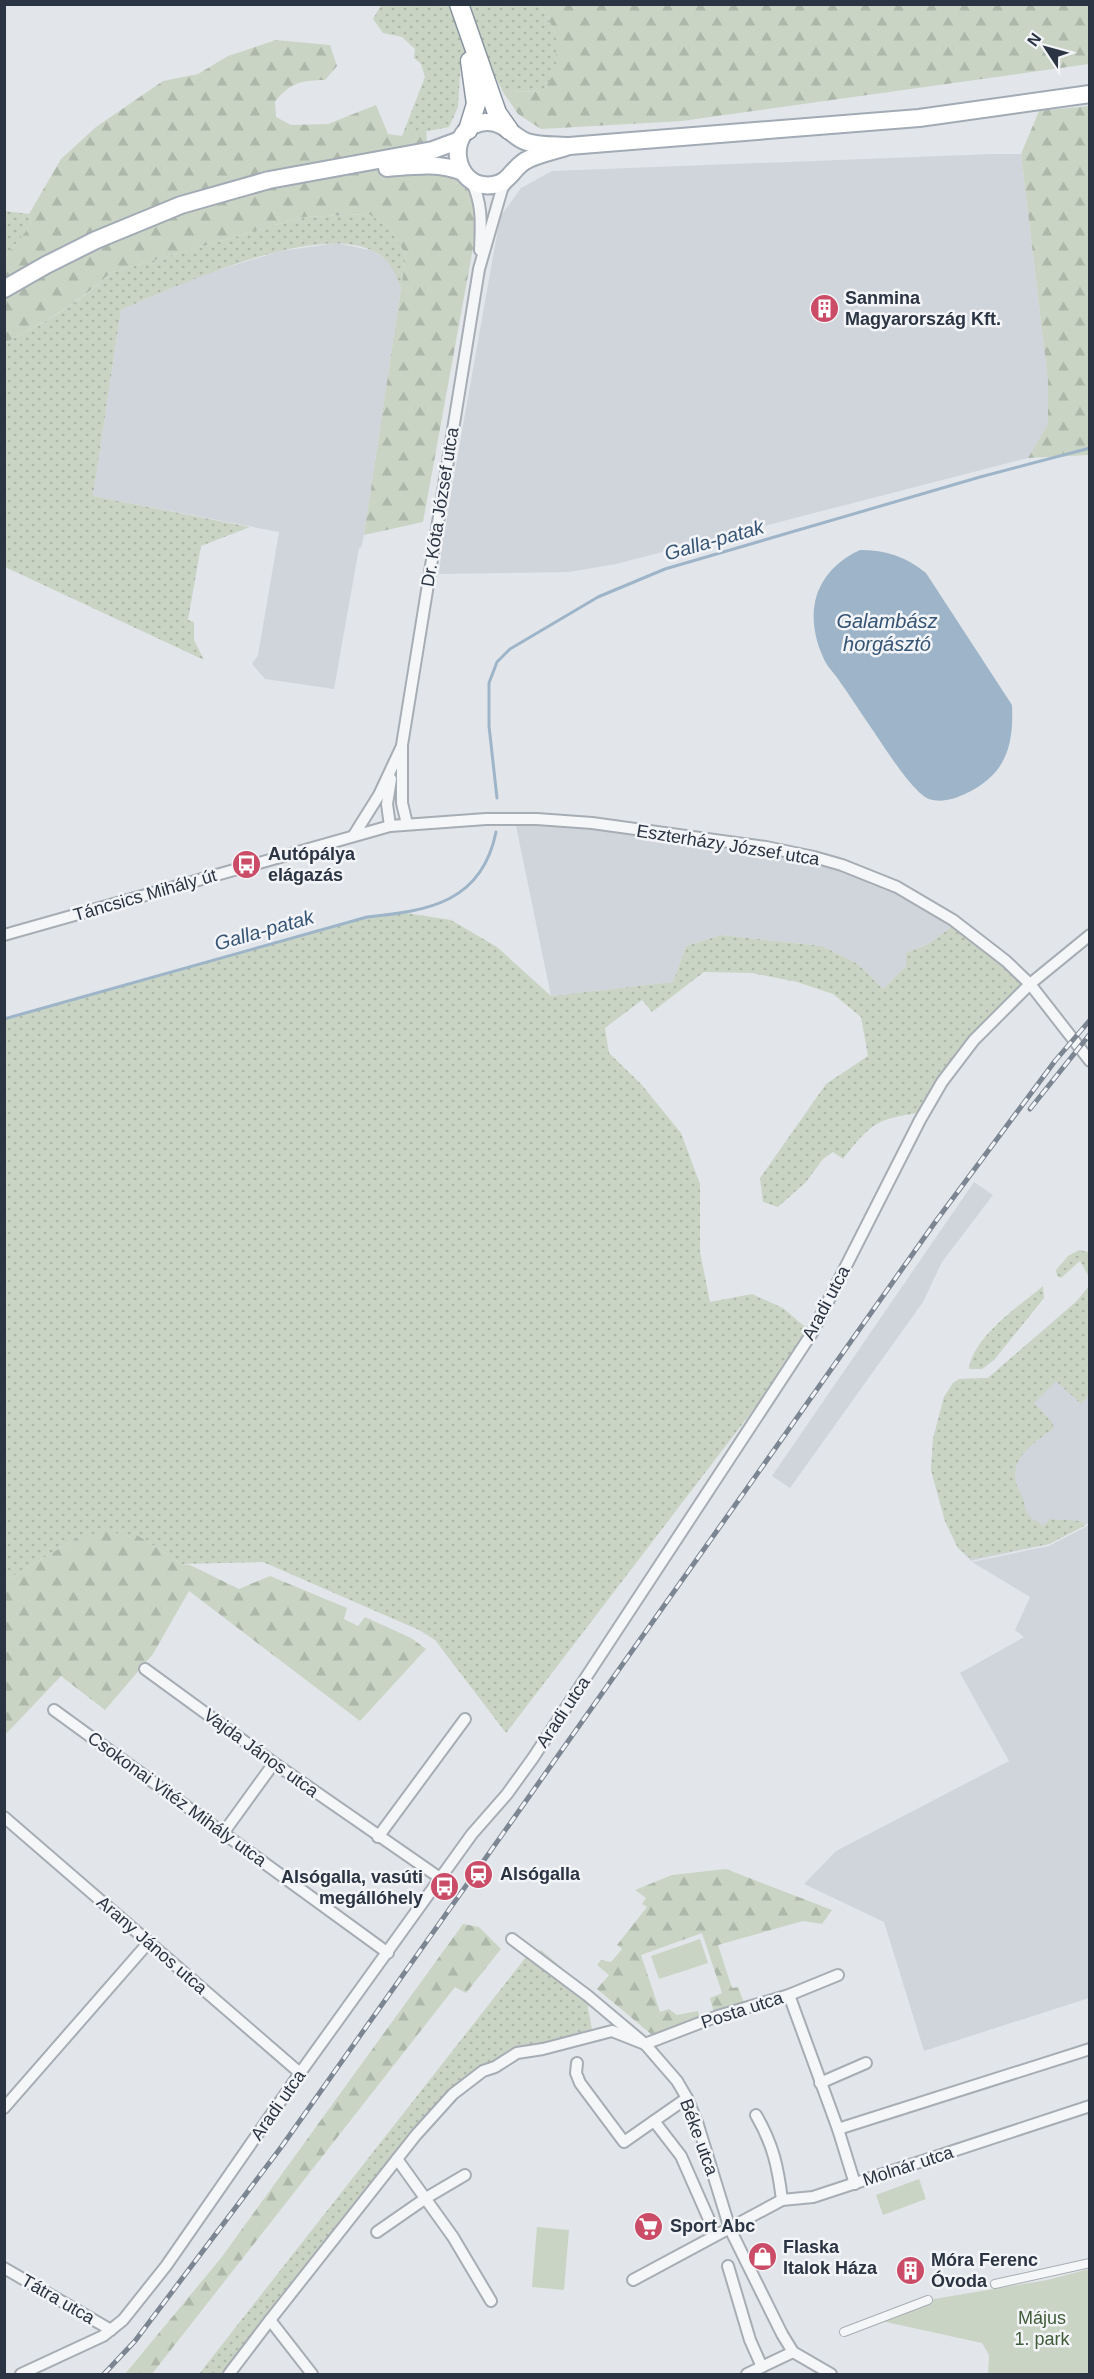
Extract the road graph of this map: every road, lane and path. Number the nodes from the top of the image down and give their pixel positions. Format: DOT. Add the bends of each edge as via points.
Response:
graph roads {
  1 [pos="459,4"];
  2 [pos="469,36"];
  3 [pos="1089,94"];
  4 [pos="509,130"];
  5 [pos="464,135"];
  6 [pos="569,146"];
  7 [pos="333,170"];
  8 [pos="513,174"];
  9 [pos="467,176"];
  10 [pos="479,269"];
  11 [pos="4,289"];
  12 [pos="402,745"];
  13 [pos="393,767"];
  14 [pos="407,824"];
  15 [pos="390,826"];
  16 [pos="354,835"];
  17 [pos="1089,934"];
  18 [pos="4,935"];
  19 [pos="1030,984"];
  20 [pos="1089,1061"];
  21 [pos="145,1669"];
  22 [pos="54,1710"];
  23 [pos="465,1719"];
  24 [pos="274,1763"];
  25 [pos="4,1817"];
  26 [pos="224,1832"];
  27 [pos="378,1837"];
  28 [pos="440,1878"];
  29 [pos="513,1939"];
  30 [pos="149,1942"];
  31 [pos="388,1953"];
  32 [pos="838,1975"];
  33 [pos="789,1995"];
  34 [pos="645,2044"];
  35 [pos="1089,2049"];
  36 [pos="577,2063"];
  37 [pos="866,2063"];
  38 [pos="300,2073"];
  39 [pos="820,2083"];
  40 [pos="687,2098"];
  41 [pos="1089,2106"];
  42 [pos="4,2108"];
  43 [pos="756,2115"];
  44 [pos="654,2121"];
  45 [pos="838,2129"];
  46 [pos="397,2159"];
  47 [pos="465,2175"];
  48 [pos="855,2184"];
  49 [pos="426,2198"];
  50 [pos="782,2200"];
  51 [pos="711,2224"];
  52 [pos="730,2229"];
  53 [pos="377,2232"];
  54 [pos="1089,2263"];
  55 [pos="728,2266"];
  56 [pos="4,2268"];
  57 [pos="633,2280"];
  58 [pos="995,2284"];
  59 [pos="927,2300"];
  60 [pos="491,2301"];
  61 [pos="270,2320"];
  62 [pos="111,2330"];
  63 [pos="844,2332"];
  64 [pos="793,2352"];
  65 [pos="762,2367"];
  66 [pos="21,2374"];
  67 [pos="229,2374"];
  68 [pos="312,2374"];
  69 [pos="747,2374"];
  70 [pos="831,2374"];
  1 -- 2 [label="highway"];
  2 -- 4 [label="highway" via="497,113"];
  2 -- 5 [label="highway" via="476,104"];
  3 -- 6 [label="main road" via="919,118"];
  4 -- 5 [label="main road" via="489,122 478,124"];
  4 -- 6 [label="main road" via="526,142"];
  4 -- 8 [label="main road" via="520,148"];
  5 -- 7 [label="main road" via="433,150"];
  5 -- 9 [label="main road" via="457,157"];
  6 -- 8 [label="main road" via="525,161"];
  7 -- 9 [label="main road" via="429,164 448,166"];
  7 -- 11 [label="main road" via="269,180 180,205 96,240"];
  8 -- 9 [label="main road" via="490,186"];
  8 -- 10 [label="street" via="502,189"];
  9 -- 10 [label="street" via="476,190 481,214"];
  10 -- 12 [label="street, Dr. Kóta József utca"];
  12 -- 13 [label="street, Dr. Kóta József utca"];
  12 -- 14 [label="street, Dr. Kóta József utca" via="402,803"];
  13 -- 15 [label="street, Dr. Kóta József utca" via="387,804"];
  13 -- 16 [label="street, Dr. Kóta József utca"];
  14 -- 15 [label="street, Eszterházy József utca"];
  14 -- 19 [label="street, Eszterházy József utca" via="537,819 592,824 766,847 842,865 897,887 947,916"];
  15 -- 16 [label="street, Táncsics Mihály út"];
  16 -- 18 [label="street, Táncsics Mihály út"];
  17 -- 19 [label="street, Aradi utca"];
  19 -- 20 [label="street, Eszterházy József utca"];
  19 -- 28 [label="street, Aradi utca" via="974,1041 942,1082 812,1333 533,1758"];
  21 -- 24 [label="street, Vajda János utca"];
  22 -- 26 [label="street, Csokonai Vitéz Mihály utca"];
  23 -- 27 [label="street"];
  24 -- 26 [label="street"];
  24 -- 27 [label="street, Vajda János utca"];
  25 -- 30 [label="street, Arany János utca"];
  26 -- 31 [label="street, Csokonai Vitéz Mihály utca"];
  27 -- 28 [label="street, Vajda János utca"];
  28 -- 31 [label="street, Aradi utca"];
  29 -- 34 [label="street, Béke utca"];
  30 -- 38 [label="street, Arany János utca"];
  30 -- 42 [label="street"];
  31 -- 38 [label="street, Aradi utca"];
  32 -- 33 [label="street, Posta utca"];
  33 -- 34 [label="street, Posta utca"];
  33 -- 39 [label="street"];
  34 -- 40 [label="street, Béke utca"];
  34 -- 46 [label="street" via="612,2031 517,2053 483,2071 453,2094"];
  35 -- 45 [label="street"];
  36 -- 44 [label="street" via="580,2083 624,2142"];
  37 -- 39 [label="street"];
  38 -- 62 [label="street, Aradi utca" via="166,2266"];
  39 -- 45 [label="street"];
  40 -- 44 [label="street"];
  40 -- 52 [label="street, Béke utca"];
  41 -- 48 [label="street, Molnár utca"];
  43 -- 50 [label="street" via="770,2139"];
  44 -- 51 [label="street" via="681,2156"];
  45 -- 48 [label="street"];
  46 -- 49 [label="street"];
  46 -- 61 [label="street"];
  47 -- 49 [label="street"];
  48 -- 50 [label="street, Molnár utca" via="813,2197"];
  49 -- 53 [label="street"];
  49 -- 60 [label="street"];
  50 -- 52 [label="street, Molnár utca"];
  52 -- 57 [label="street, Molnár utca"];
  52 -- 64 [label="street, Béke utca"];
  54 -- 58 [label="street"];
  55 -- 65 [label="street"];
  56 -- 62 [label="street, Tátra utca"];
  59 -- 63 [label="street"];
  61 -- 67 [label="street"];
  61 -- 68 [label="street"];
  62 -- 66 [label="street, Aradi utca"];
  64 -- 65 [label="street"];
  64 -- 70 [label="street"];
  65 -- 69 [label="street"];
}
